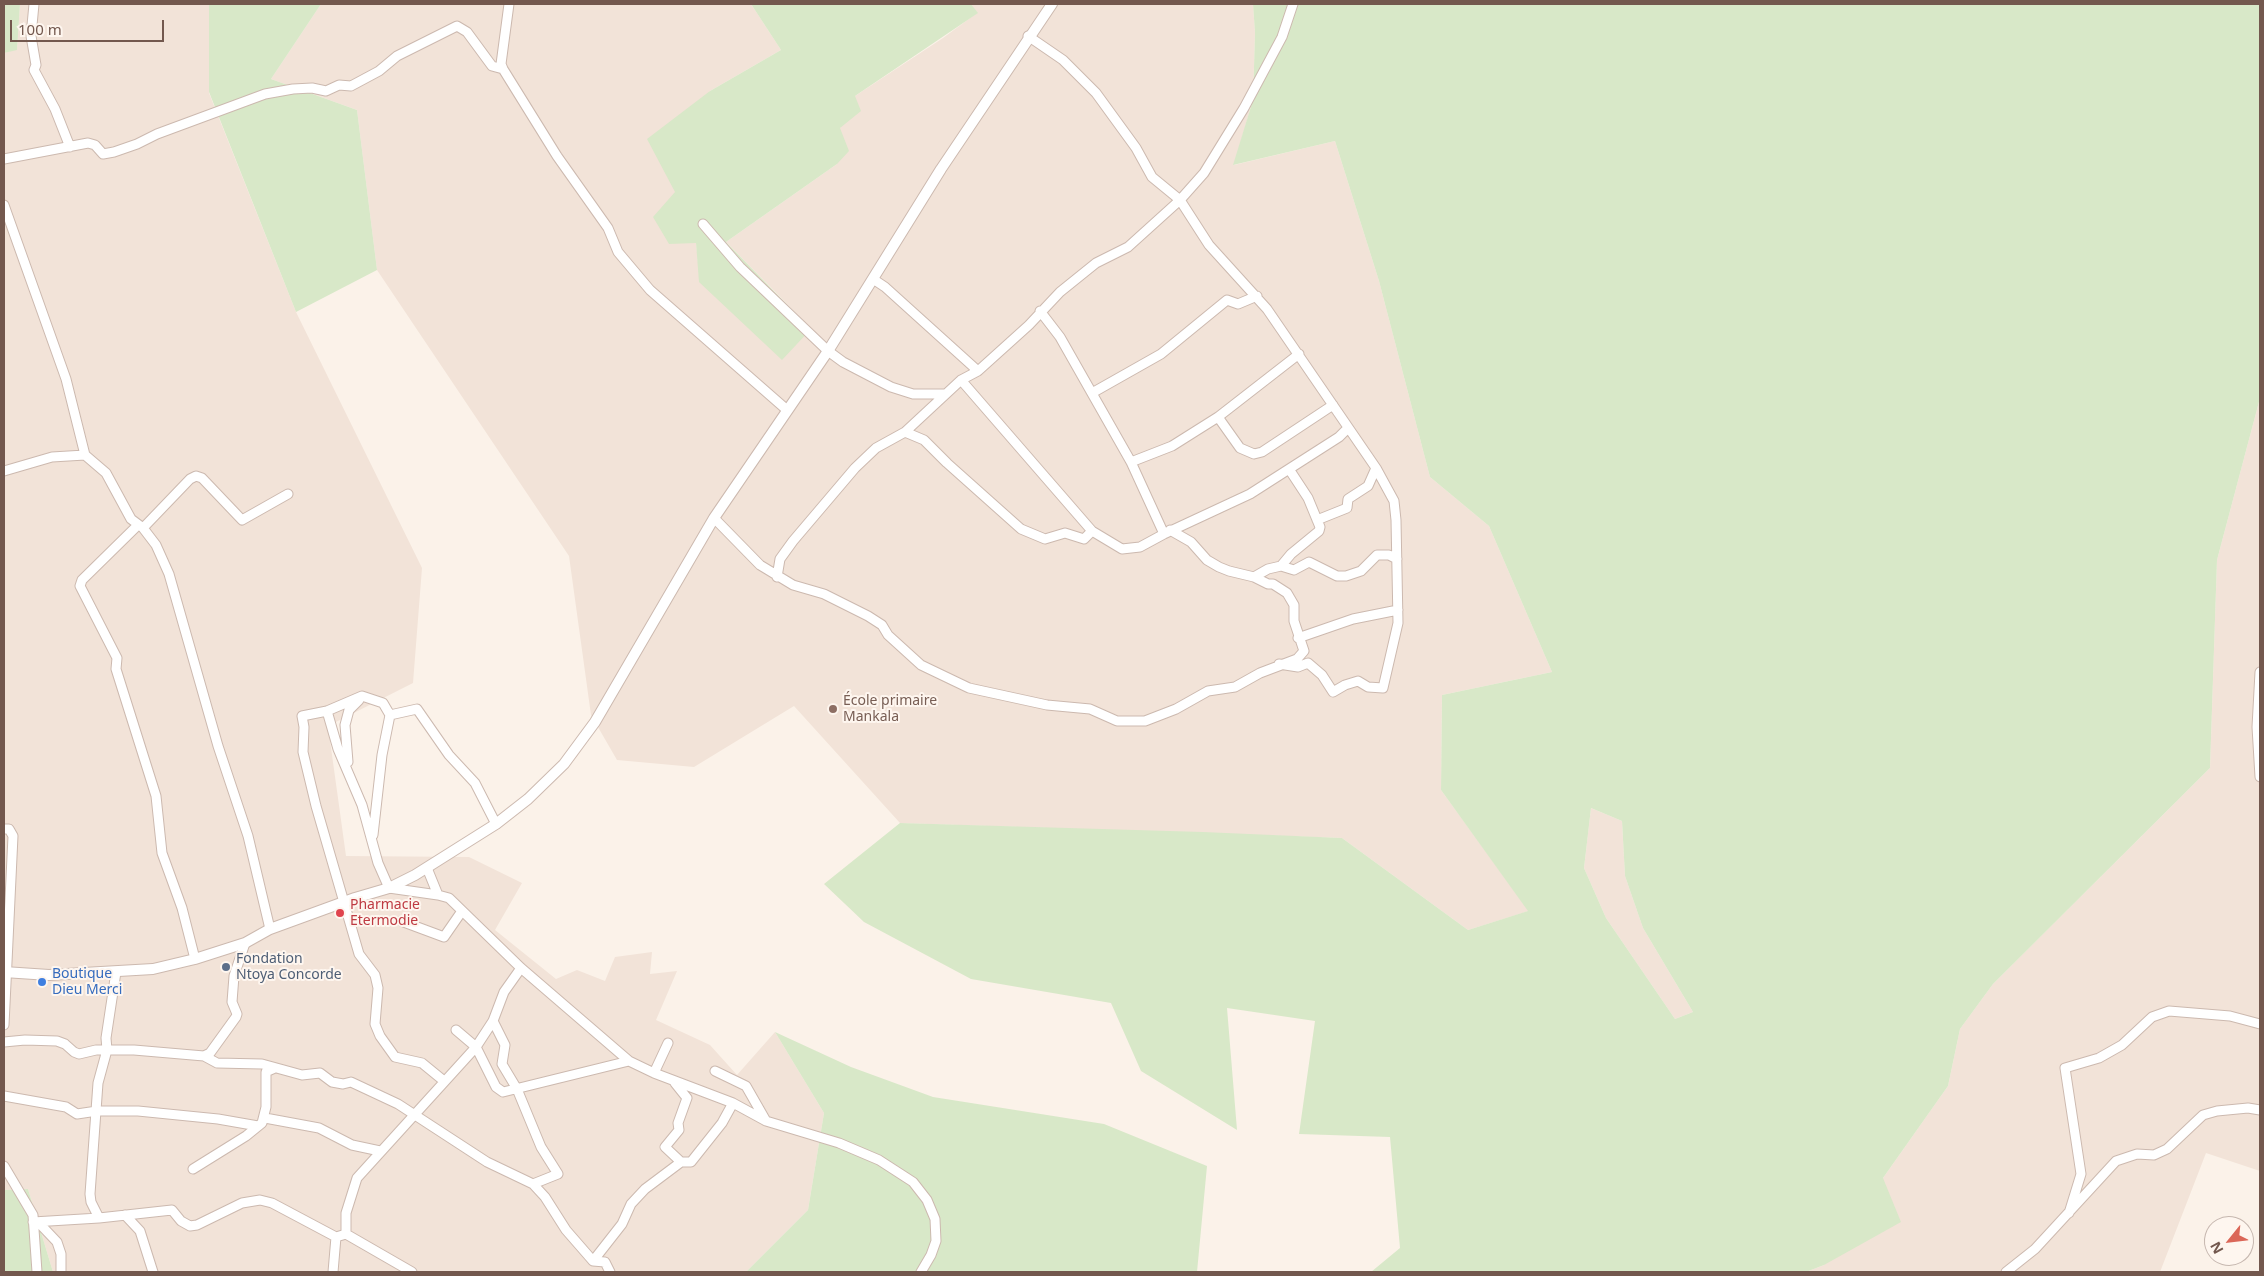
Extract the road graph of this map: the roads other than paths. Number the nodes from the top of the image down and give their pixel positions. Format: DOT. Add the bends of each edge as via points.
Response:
graph roads {
  1 [pos="34,4"];
  2 [pos="508,4"];
  3 [pos="1052,4"];
  4 [pos="1294,4"];
  5 [pos="1028,36"];
  6 [pos="503,69"];
  7 [pos="70,147"];
  8 [pos="4,159"];
  9 [pos="1180,200"];
  10 [pos="4,205"];
  11 [pos="703,224"];
  12 [pos="873,279"];
  13 [pos="1257,296"];
  14 [pos="1040,311"];
  15 [pos="828,351"];
  16 [pos="1299,354"];
  17 [pos="978,371"];
  18 [pos="962,380"];
  19 [pos="1092,393"];
  20 [pos="945,394"];
  21 [pos="1333,405"];
  22 [pos="787,410"];
  23 [pos="1218,417"];
  24 [pos="1348,428"];
  25 [pos="905,432"];
  26 [pos="86,455"];
  27 [pos="1131,462"];
  28 [pos="1376,468"];
  29 [pos="1289,469"];
  30 [pos="4,471"];
  31 [pos="288,494"];
  32 [pos="714,518"];
  33 [pos="1318,520"];
  34 [pos="140,526"];
  35 [pos="1092,530"];
  36 [pos="1167,532"];
  37 [pos="1397,559"];
  38 [pos="1281,566"];
  39 [pos="777,576"];
  40 [pos="1254,577"];
  41 [pos="1398,610"];
  42 [pos="1298,638"];
  43 [pos="1280,664"];
  44 [pos="2260,672"];
  45 [pos="362,696"];
  46 [pos="327,711"];
  47 [pos="390,715"];
  48 [pos="2260,777"];
  49 [pos="352,782"];
  50 [pos="496,824"];
  51 [pos="4,829"];
  52 [pos="373,840"];
  53 [pos="427,868"];
  54 [pos="389,888"];
  55 [pos="6,894"];
  56 [pos="438,895"];
  57 [pos="346,902"];
  58 [pos="462,912"];
  59 [pos="401,921"];
  60 [pos="270,930"];
  61 [pos="245,943"];
  62 [pos="195,959"];
  63 [pos="521,968"];
  64 [pos="5,972"];
  65 [pos="116,972"];
  66 [pos="492,1021"];
  67 [pos="2260,1024"];
  68 [pos="4,1026"];
  69 [pos="456,1030"];
  70 [pos="4,1042"];
  71 [pos="668,1043"];
  72 [pos="476,1046"];
  73 [pos="107,1050"];
  74 [pos="204,1056"];
  75 [pos="629,1061"];
  76 [pos="275,1068"];
  77 [pos="716,1071"];
  78 [pos="654,1073"];
  79 [pos="670,1079"];
  80 [pos="444,1081"];
  81 [pos="517,1089"];
  82 [pos="4,1096"];
  83 [pos="733,1103"];
  84 [pos="2260,1110"];
  85 [pos="97,1111"];
  86 [pos="415,1114"];
  87 [pos="264,1118"];
  88 [pos="766,1121"];
  89 [pos="258,1126"];
  90 [pos="380,1151"];
  91 [pos="681,1162"];
  92 [pos="4,1166"];
  93 [pos="193,1169"];
  94 [pos="533,1184"];
  95 [pos="2069,1213"];
  96 [pos="125,1215"];
  97 [pos="99,1218"];
  98 [pos="35,1222"];
  99 [pos="346,1234"];
  100 [pos="336,1237"];
  101 [pos="593,1261"];
  102 [pos="926,1270"];
  103 [pos="37,1272"];
  104 [pos="61,1272"];
  105 [pos="153,1272"];
  106 [pos="333,1272"];
  107 [pos="412,1272"];
  108 [pos="610,1272"];
  109 [pos="2006,1272"];
  1 -- 7 [label="street" via="31,36 34,70 55,109"];
  2 -- 6 [label="street"];
  3 -- 5 [label="street"];
  4 -- 9 [label="street" via="1282,37 1244,108 1204,173"];
  5 -- 9 [label="street" via="1063,60 1096,93 1136,148 1152,177"];
  5 -- 12 [label="street"];
  6 -- 7 [label="street" via="492,66 466,32 457,26 397,56 379,71 350,86 339,85 326,91 312,88 265,94 114,152 103,154 95,145 88,143"];
  6 -- 22 [label="street" via="557,156 608,228 626,263 678,316"];
  7 -- 8 [label="street"];
  9 -- 13 [label="street" via="1209,245"];
  9 -- 14 [label="street" via="1128,247 1096,263"];
  10 -- 26 [label="street" via="66,378"];
  11 -- 15 [label="street" via="740,267"];
  12 -- 15 [label="street"];
  12 -- 17 [label="street"];
  13 -- 16 [label="street"];
  13 -- 19 [label="street" via="1238,304 1227,300 1160,354"];
  14 -- 17 [label="street"];
  14 -- 19 [label="street" via="1060,337"];
  15 -- 20 [label="street" via="891,387 913,394"];
  15 -- 22 [label="street"];
  16 -- 21 [label="street"];
  16 -- 23 [label="street"];
  17 -- 18 [label="street"];
  18 -- 20 [label="street"];
  18 -- 35 [label="street"];
  19 -- 27 [label="street"];
  20 -- 25 [label="street"];
  21 -- 23 [label="street" via="1262,452 1254,454 1240,448"];
  21 -- 24 [label="street"];
  22 -- 32 [label="street"];
  23 -- 27 [label="street" via="1172,446"];
  24 -- 28 [label="street"];
  24 -- 29 [label="street"];
  25 -- 35 [label="street" via="924,440 1021,528 1045,539 1065,534 1084,539"];
  25 -- 39 [label="street" via="876,448 855,468 780,559"];
  26 -- 30 [label="street" via="52,457"];
  26 -- 34 [label="street" via="106,472 131,519"];
  27 -- 36 [label="street"];
  28 -- 33 [label="street" via="1368,486 1348,499 1347,508"];
  28 -- 37 [label="street" via="1394,501"];
  29 -- 33 [label="street"];
  29 -- 36 [label="street" via="1250,494"];
  31 -- 34 [label="street" via="242,520 202,478 196,476"];
  32 -- 39 [label="street" via="760,565"];
  32 -- 50 [label="street" via="595,722 564,764"];
  33 -- 38 [label="street" via="1319,531"];
  34 -- 60 [label="street" via="156,545 169,574 218,746 248,836"];
  34 -- 62 [label="street" via="82,580 80,586 117,658 116,669 156,796 162,853 182,908"];
  35 -- 36 [label="street" via="1122,549 1140,547"];
  36 -- 40 [label="street" via="1191,542 1207,560 1219,567"];
  37 -- 38 [label="street" via="1377,555 1361,571 1346,576 1337,576 1309,562 1294,570"];
  37 -- 41 [label="street"];
  38 -- 40 [label="street"];
  39 -- 43 [label="street" via="868,616 882,625 888,635 922,665 969,688 1047,705 1090,709 1117,721 1146,721 1208,691 1236,688"];
  40 -- 42 [label="street" via="1273,584 1291,597"];
  41 -- 42 [label="street" via="1353,619"];
  41 -- 43 [label="street" via="1383,688 1368,687 1358,682 1344,685 1334,692 1322,675 1308,664 1298,667"];
  42 -- 43 [label="street" via="1304,651 1296,659"];
  44 -- 48 [label="street" via="2257,727"];
  45 -- 46 [label="street"];
  45 -- 47 [label="street" via="383,703"];
  45 -- 49 [label="street" via="349,710 345,725 345,749"];
  46 -- 49 [label="street"];
  46 -- 57 [label="street" via="302,716 303,752"];
  47 -- 50 [label="street" via="417,709 449,755 475,783"];
  47 -- 52 [label="street" via="382,755"];
  49 -- 52 [label="street"];
  50 -- 53 [label="street"];
  51 -- 55 [label="street" via="9,829 13,836"];
  52 -- 54 [label="street" via="378,863"];
  53 -- 54 [label="street"];
  53 -- 56 [label="street"];
  54 -- 56 [label="street"];
  54 -- 57 [label="street"];
  55 -- 64 [label="street"];
  56 -- 58 [label="street" via="449,898"];
  57 -- 60 [label="street"];
  57 -- 80 [label="street" via="359,954 375,975 378,988 375,1024 380,1036 395,1057 422,1063"];
  58 -- 59 [label="street" via="444,936"];
  58 -- 63 [label="street"];
  60 -- 61 [label="street"];
  61 -- 62 [label="street"];
  61 -- 74 [label="street" via="234,976 232,1002 236,1018 210,1053"];
  62 -- 65 [label="street" via="153,969"];
  63 -- 66 [label="street" via="504,992"];
  63 -- 75 [label="street"];
  64 -- 65 [label="street" via="49,975"];
  64 -- 68 [label="street"];
  65 -- 73 [label="street"];
  66 -- 72 [label="street"];
  66 -- 81 [label="street" via="505,1045 502,1064"];
  67 -- 95 [label="street" via="2230,1016 2169,1011 2152,1017 2122,1045 2099,1058 2065,1068 2081,1174"];
  69 -- 72 [label="street"];
  70 -- 73 [label="street" via="57,1041 79,1054"];
  71 -- 78 [label="street"];
  72 -- 80 [label="street"];
  72 -- 81 [label="street" via="499,1091"];
  73 -- 74 [label="street"];
  73 -- 85 [label="street" via="98,1083"];
  74 -- 76 [label="street" via="217,1062"];
  75 -- 78 [label="street"];
  75 -- 81 [label="street"];
  76 -- 86 [label="street" via="302,1075 320,1073 332,1082 351,1082"];
  76 -- 87 [label="street" via="266,1072"];
  77 -- 88 [label="street" via="746,1086"];
  78 -- 79 [label="street"];
  79 -- 83 [label="street"];
  79 -- 91 [label="street" via="687,1098 678,1123 679,1130 665,1147"];
  80 -- 86 [label="street"];
  81 -- 94 [label="street" via="541,1147 558,1174"];
  82 -- 85 [label="street" via="66,1107 77,1114"];
  83 -- 88 [label="street"];
  83 -- 91 [label="street" via="722,1123 691,1162"];
  84 -- 95 [label="street" via="2217,1111 2203,1116 2167,1149 2154,1155 2137,1154 2116,1161"];
  85 -- 89 [label="street" via="138,1110"];
  85 -- 97 [label="street" via="90,1198"];
  86 -- 90 [label="street"];
  86 -- 94 [label="street" via="487,1162"];
  87 -- 89 [label="street"];
  87 -- 90 [label="street" via="319,1128 352,1144"];
  88 -- 102 [label="street" via="839,1143 879,1160 913,1182 927,1200 935,1219 936,1241"];
  89 -- 93 [label="street"];
  90 -- 99 [label="street" via="355,1182 346,1213"];
  91 -- 101 [label="street" via="631,1204 622,1224"];
  92 -- 98 [label="street" via="31,1209"];
  94 -- 101 [label="street"];
  95 -- 109 [label="street" via="2035,1249"];
  96 -- 97 [label="street"];
  96 -- 100 [label="street" via="172,1210 186,1225 197,1225 242,1203 260,1200 272,1203"];
  96 -- 105 [label="street" via="140,1231"];
  97 -- 98 [label="street"];
  98 -- 103 [label="street"];
  98 -- 104 [label="street" via="57,1242"];
  99 -- 100 [label="street"];
  99 -- 107 [label="street"];
  100 -- 106 [label="street"];
  101 -- 108 [label="street" via="605,1262"];
}
